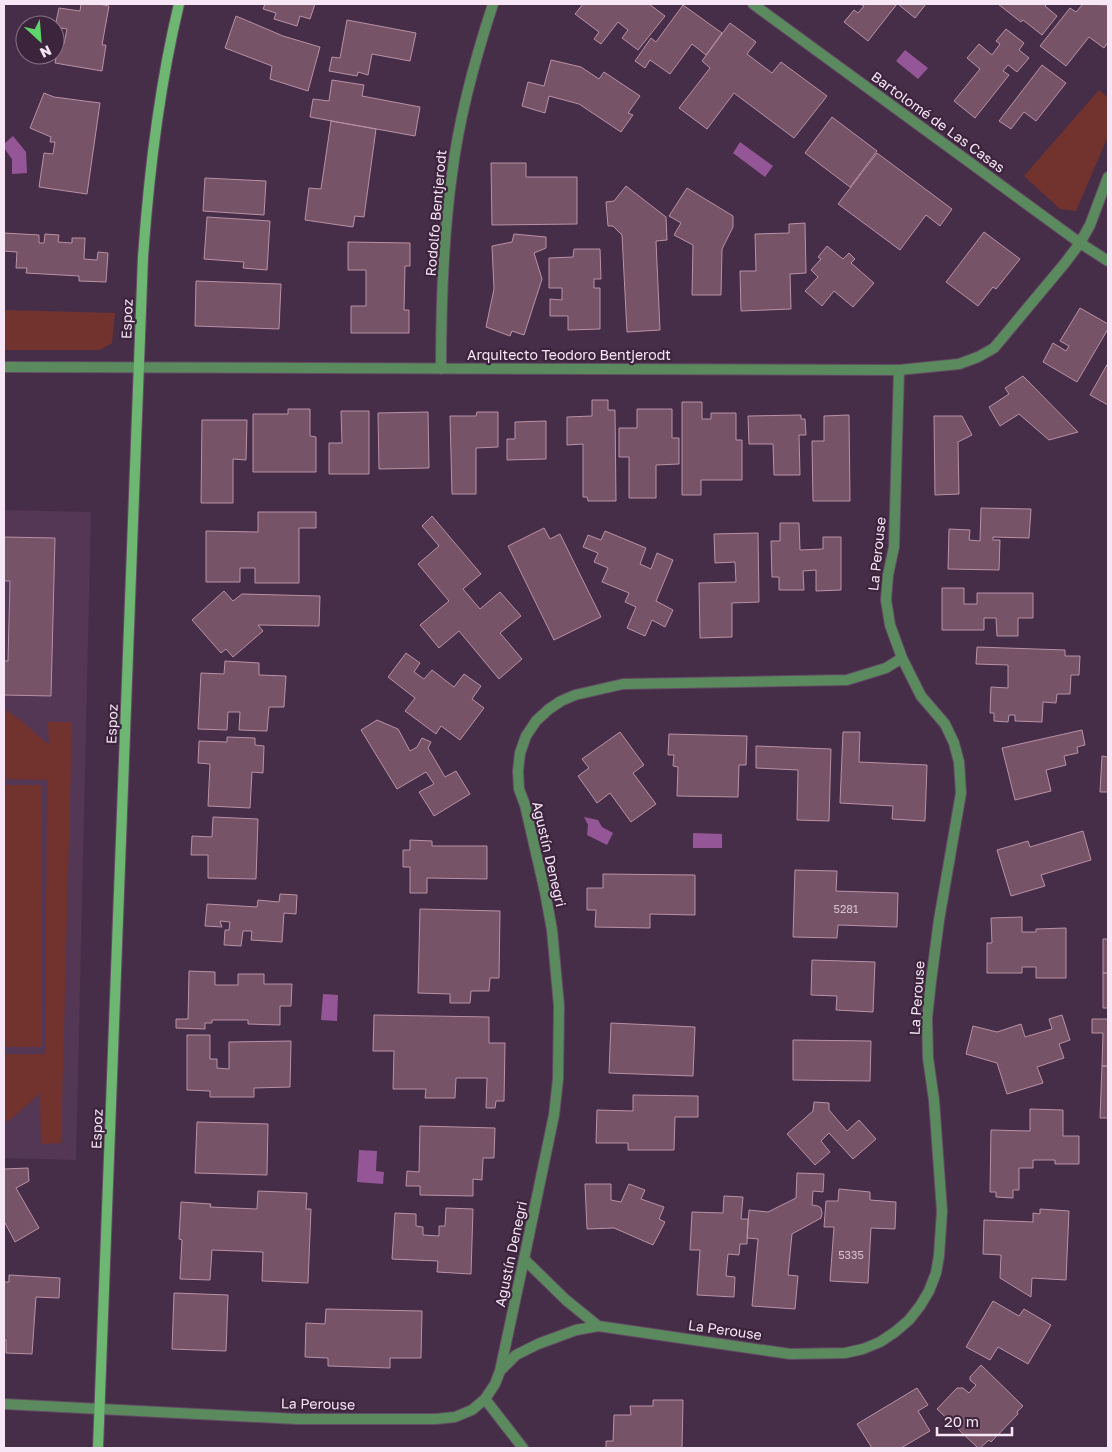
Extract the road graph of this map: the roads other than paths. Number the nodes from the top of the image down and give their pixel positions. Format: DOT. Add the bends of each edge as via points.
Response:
graph roads {
  1 [pos="179,4"];
  2 [pos="493,4"];
  3 [pos="753,4"];
  4 [pos="1108,177"];
  5 [pos="1080,243"];
  6 [pos="1108,261"];
  7 [pos="4,367"];
  8 [pos="139,367"];
  9 [pos="442,369"];
  10 [pos="899,370"];
  11 [pos="902,658"];
  12 [pos="524,1259"];
  13 [pos="598,1326"];
  14 [pos="500,1370"];
  15 [pos="485,1399"];
  16 [pos="4,1404"];
  17 [pos="100,1408"];
  18 [pos="98,1448"];
  19 [pos="523,1448"];
  1 -- 8 [label="street, Espoz" via="162,83 147,196"];
  2 -- 9 [label="street, Rodolfo Bentjerodt" via="468,95 452,173 446,235"];
  3 -- 5 [label="street, Bartolomé de Las Casas"];
  4 -- 5 [label="street, Arquitecto Teodoro Bentjerodt"];
  5 -- 6 [label="street, Bartolomé de Las Casas"];
  5 -- 10 [label="street, Arquitecto Teodoro Bentjerodt" via="994,348 959,364"];
  7 -- 8 [label="street, Arquitecto Teodoro Bentjerodt"];
  8 -- 9 [label="street, Arquitecto Teodoro Bentjerodt"];
  8 -- 17 [label="street, Espoz"];
  9 -- 10 [label="street, Arquitecto Teodoro Bentjerodt"];
  10 -- 11 [label="street, La Perouse" via="896,516 886,600 890,625"];
  11 -- 12 [label="street, Agustín Denegri" via="886,668 847,680 623,684 561,701 536,721 526,736 520,753 519,788 552,930 559,1042 554,1115"];
  11 -- 13 [label="street, La Perouse" via="922,696 946,724 959,762 961,793 930,981 928,1058 942,1211 939,1256 929,1290 909,1320 895,1332 880,1342 845,1353 790,1354"];
  12 -- 13 [label="street"];
  12 -- 14 [label="street, Agustín Denegri"];
  13 -- 14 [label="street, La Perouse" via="538,1344 516,1355"];
  14 -- 15 [label="street, La Perouse"];
  15 -- 17 [label="street, La Perouse" via="472,1410 455,1417 436,1419 296,1419"];
  15 -- 19 [label="street"];
  16 -- 17 [label="street, La Perouse"];
  17 -- 18 [label="street, Espoz"];
}
